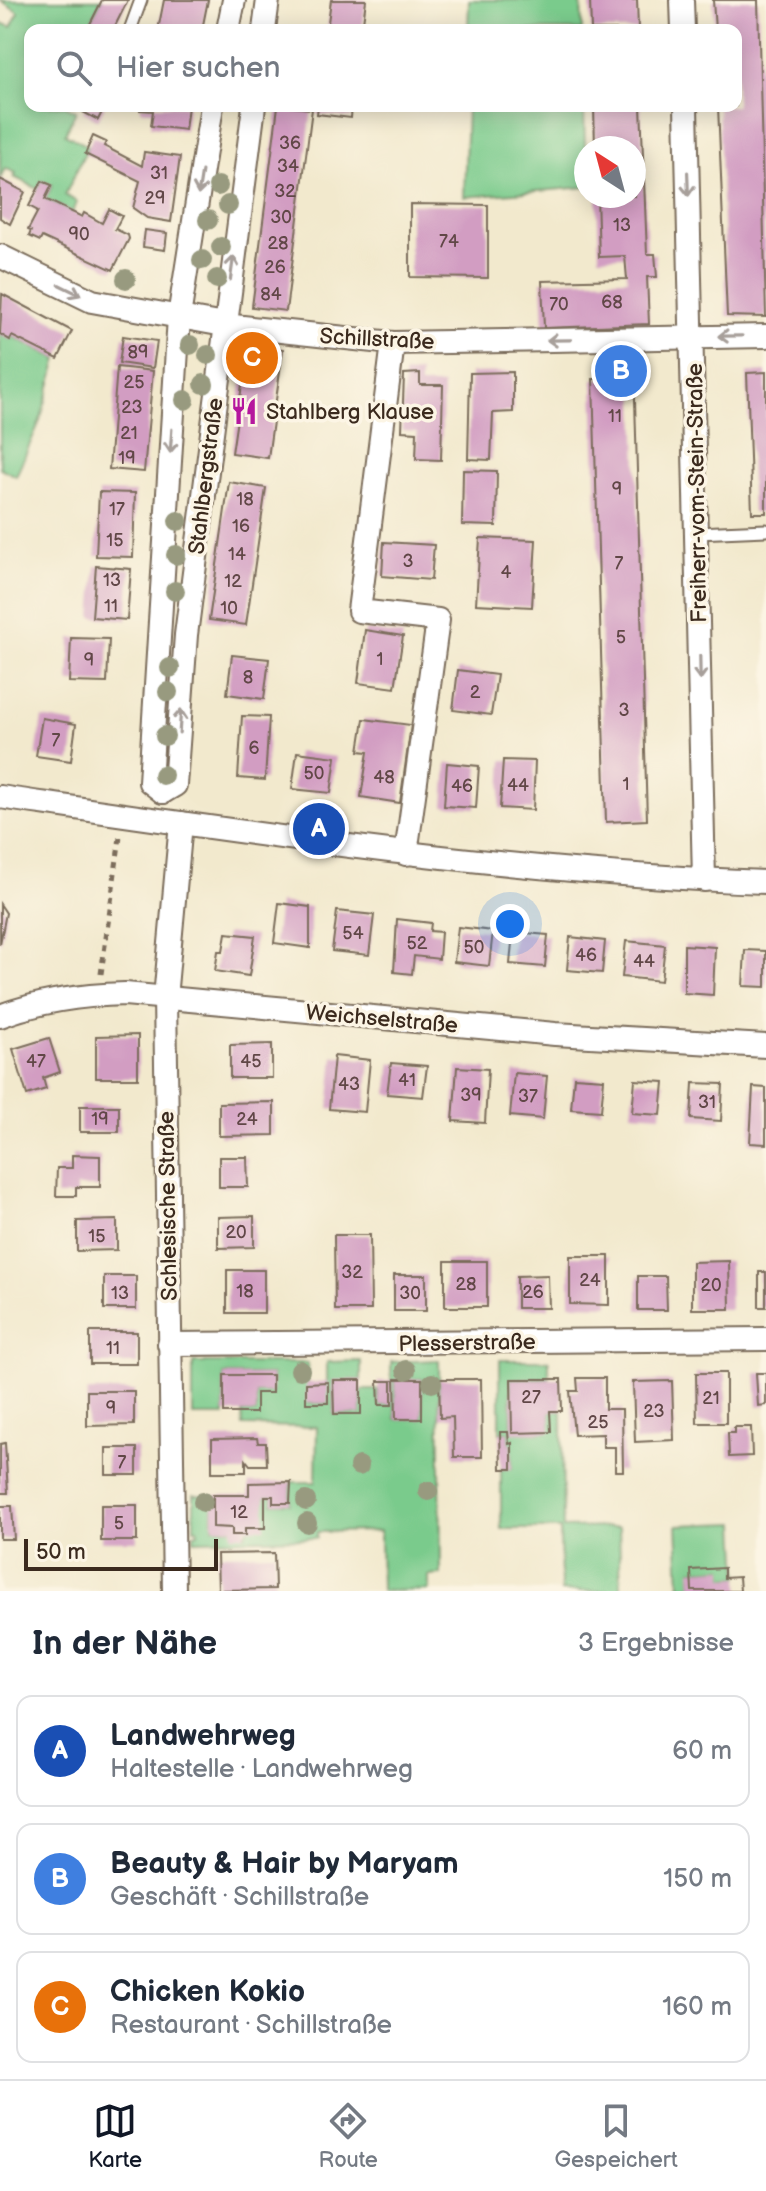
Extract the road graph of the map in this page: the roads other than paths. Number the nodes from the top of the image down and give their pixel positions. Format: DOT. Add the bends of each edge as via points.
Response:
graph roads {
  1 [pos="141,0"];
  2 [pos="234,0"];
  3 [pos="268,0"];
  4 [pos="682,0"];
  5 [pos="132,24"];
  6 [pos="229,24"];
  7 [pos="265,24"];
  8 [pos="683,24"];
  9 [pos="211,112"];
  10 [pos="253,112"];
  11 [pos="686,112"];
  12 [pos="0,256"];
  13 [pos="179,317"];
  14 [pos="224,325"];
  15 [pos="766,336"];
  16 [pos="693,337"];
  17 [pos="393,343"];
  18 [pos="766,530"];
  19 [pos="697,533"];
  20 [pos="163,792"];
  21 [pos="0,797"];
  22 [pos="171,821"];
  23 [pos="406,854"];
  24 [pos="704,880"];
  25 [pos="766,882"];
  26 [pos="165,998"];
  27 [pos="0,1016"];
  28 [pos="766,1046"];
  29 [pos="766,1339"];
  30 [pos="169,1344"];
  31 [pos="174,1591"];
  1 -- 5 [label="lane"];
  2 -- 6 [label="street"];
  3 -- 7 [label="street"];
  4 -- 8 [label="street"];
  9 -- 13 [label="street, Stahlbergstraße, one-way"];
  14 -- 10 [label="street, Stahlbergstraße, one-way"];
  11 -- 16 [label="street, Freiherr-vom-Stein-Straße, one-way"];
  12 -- 13 [label="street, Schillstraße, one-way" via="92,301"];
  13 -- 14 [label="street, Schillstraße"];
  13 -- 20 [label="street, Stahlbergstraße, one-way" via="150,782"];
  14 -- 17 [label="street, Schillstraße"];
  20 -- 14 [label="street, Stahlbergstraße, one-way" via="175,785 186,635"];
  15 -- 16 [label="street, Schillstraße, one-way"];
  16 -- 17 [label="street, Schillstraße, one-way"];
  16 -- 19 [label="street, Freiherr-vom-Stein-Straße"];
  17 -- 23 [label="street" via="359,611 438,620"];
  18 -- 19 [label="lane"];
  19 -- 24 [label="street, Freiherr-vom-Stein-Straße, one-way"];
  20 -- 22 [label="street, Stahlbergstraße"];
  21 -- 22 [label="street"];
  22 -- 23 [label="street"];
  22 -- 26 [label="street, Schlesische Straße"];
  23 -- 24 [label="street"];
  24 -- 25 [label="street"];
  26 -- 27 [label="street, Weichselstraße" via="99,995 23,1007"];
  26 -- 28 [label="street, Weichselstraße" via="555,1034"];
  26 -- 30 [label="street, Schlesische Straße"];
  29 -- 30 [label="street, Plesserstraße"];
  30 -- 31 [label="street, Schlesische Straße"];
}
